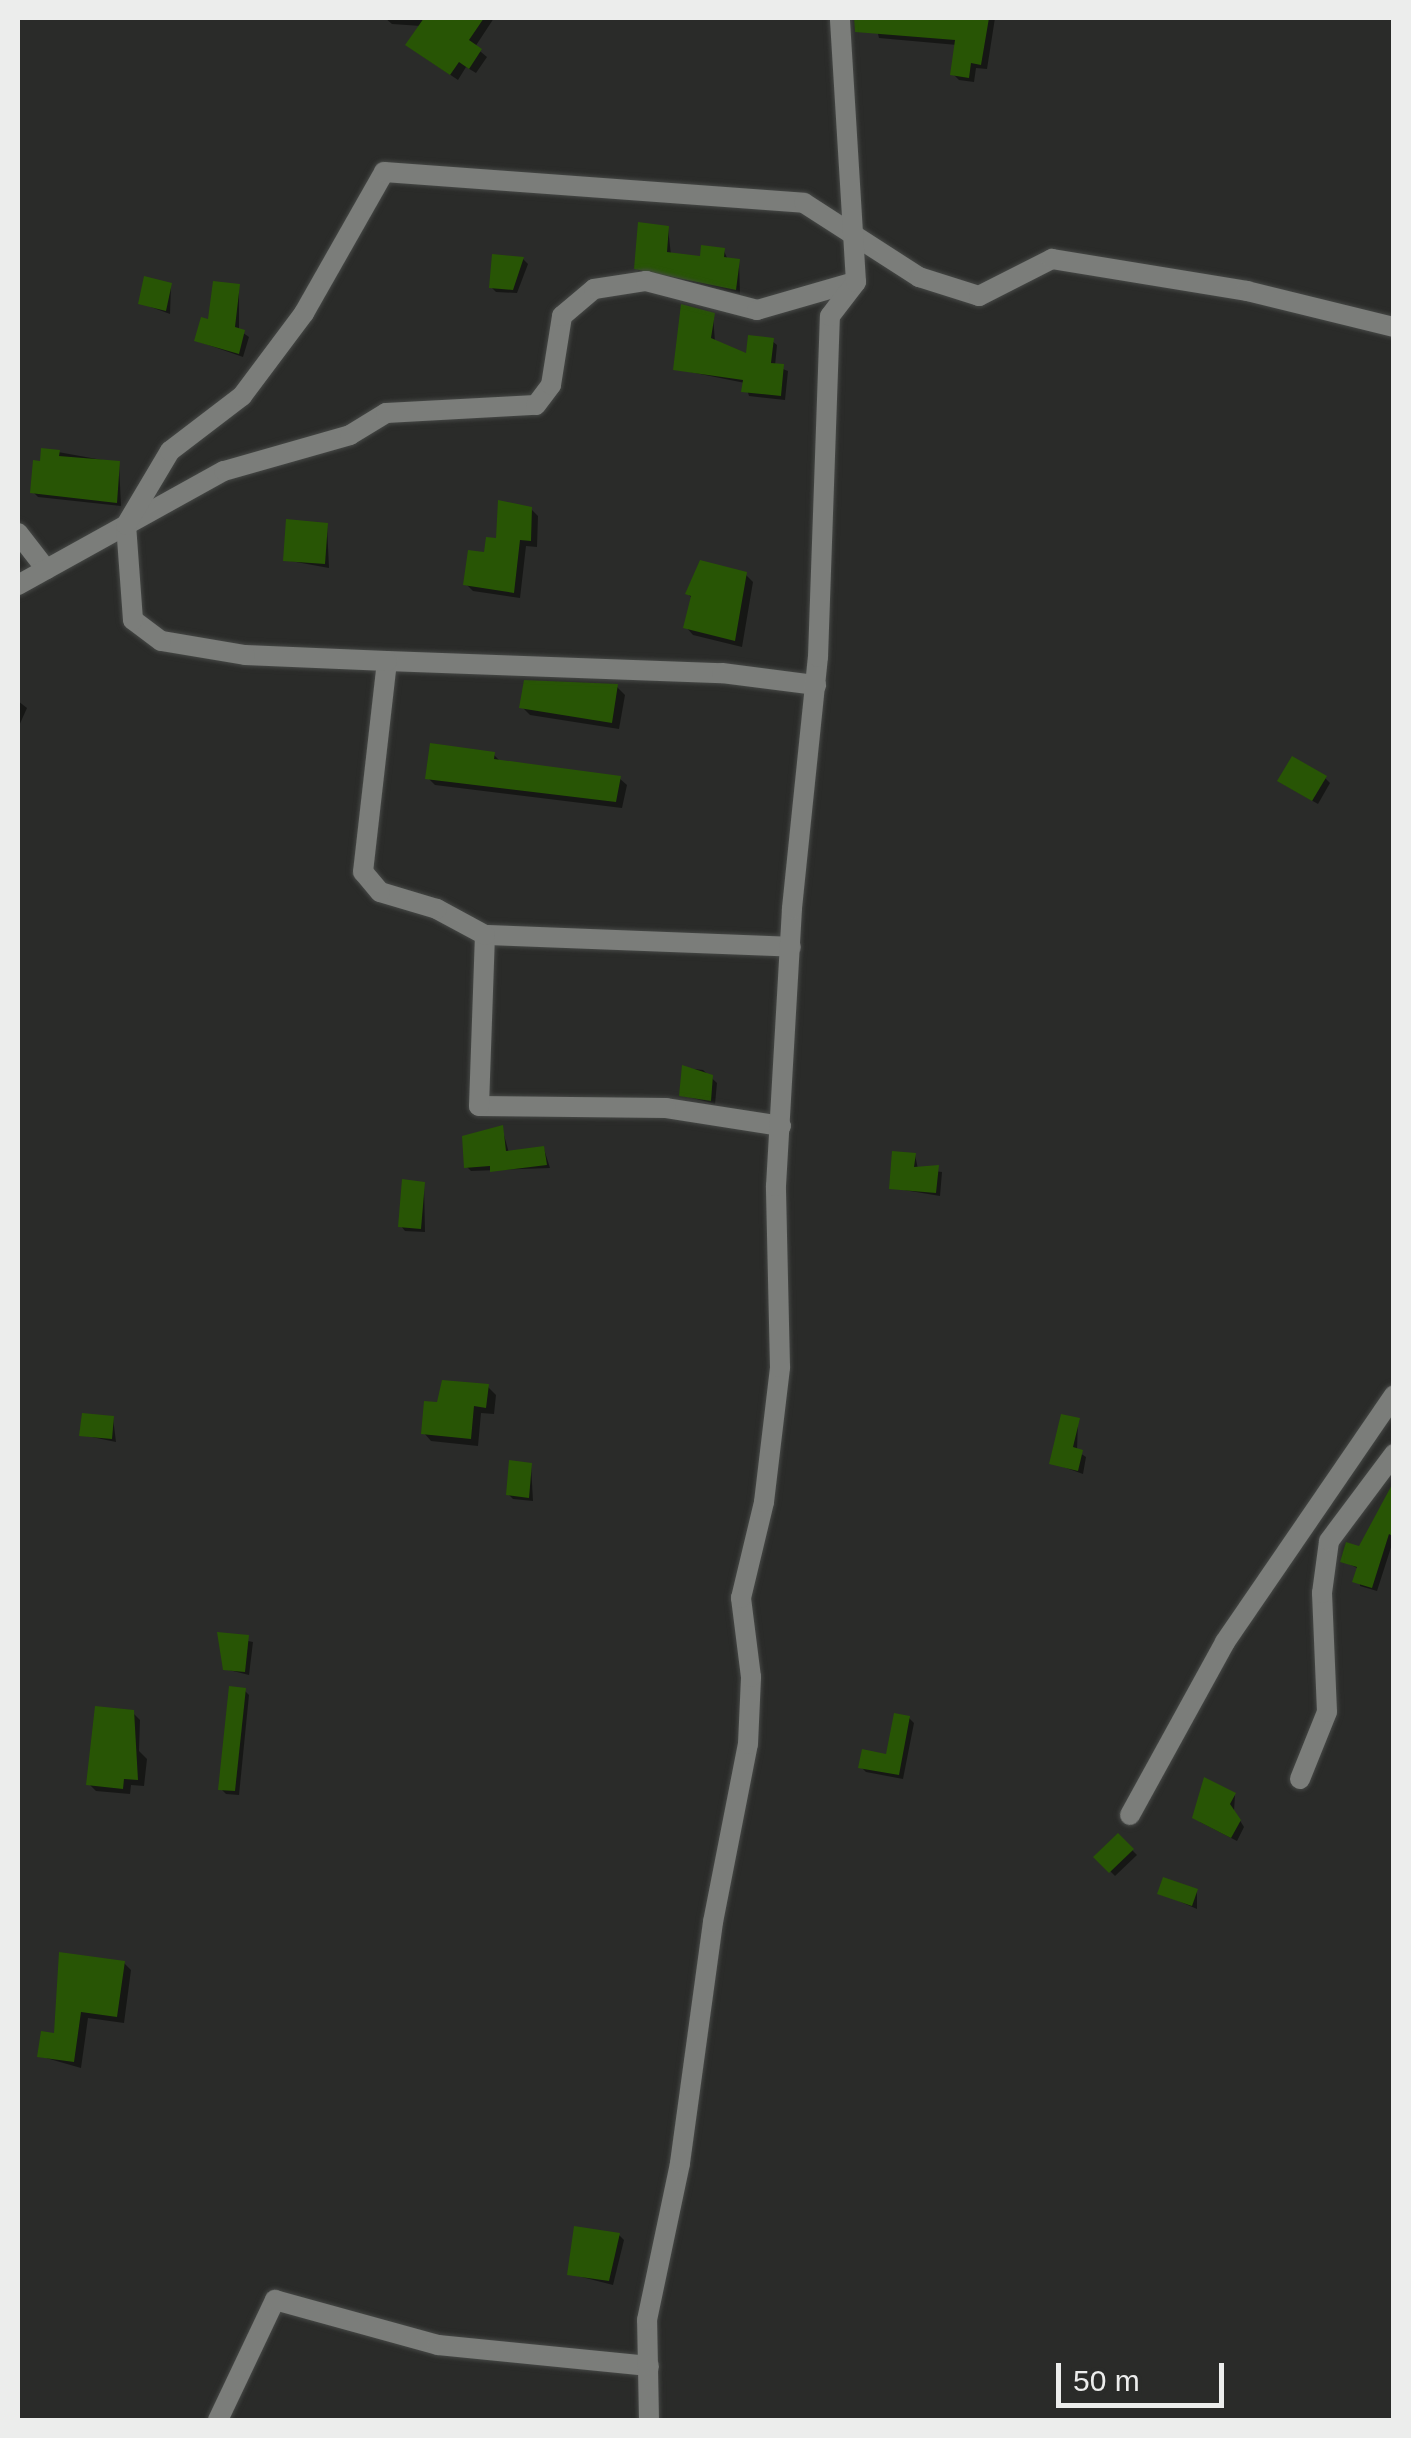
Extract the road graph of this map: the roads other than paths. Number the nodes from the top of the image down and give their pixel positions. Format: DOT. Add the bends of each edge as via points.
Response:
graph roads {
  1 [pos="840,18"];
  2 [pos="851,236"];
  3 [pos="856,282"];
  4 [pos="1394,327"];
  5 [pos="126,525"];
  6 [pos="18,533"];
  7 [pos="46,569"];
  8 [pos="18,585"];
  9 [pos="388,661"];
  10 [pos="816,685"];
  11 [pos="485,934"];
  12 [pos="791,947"];
  13 [pos="781,1126"];
  14 [pos="1394,1395"];
  15 [pos="1394,1454"];
  16 [pos="1300,1779"];
  17 [pos="1130,1815"];
  18 [pos="648,2366"];
  19 [pos="218,2420"];
  20 [pos="649,2420"];
  1 -- 2 [label="street"];
  2 -- 3 [label="street"];
  2 -- 4 [label="street" via="919,277 979,296 1052,259 1247,291"];
  2 -- 5 [label="street" via="804,203 384,172 304,313 242,396 170,451"];
  3 -- 5 [label="street" via="757,310 646,281 594,289 562,316 551,385 536,405 386,413 350,435 224,471"];
  3 -- 10 [label="street" via="830,316"];
  5 -- 7 [label="street"];
  5 -- 9 [label="street" via="133,620 161,641 245,656"];
  6 -- 7 [label="street"];
  7 -- 8 [label="street"];
  9 -- 10 [label="street" via="722,673"];
  9 -- 11 [label="street" via="363,872 380,892 437,909"];
  10 -- 12 [label="street"];
  11 -- 12 [label="street"];
  11 -- 13 [label="street" via="480,1106 666,1108"];
  12 -- 13 [label="street"];
  13 -- 18 [label="street" via="780,1367 764,1502 741,1598 752,1701 683,2146 654,2270"];
  14 -- 17 [label="street" via="1224,1642"];
  15 -- 16 [label="street" via="1328,1541 1322,1593 1328,1712"];
  18 -- 19 [label="street" via="438,2345 275,2300"];
  18 -- 20 [label="street"];
}
